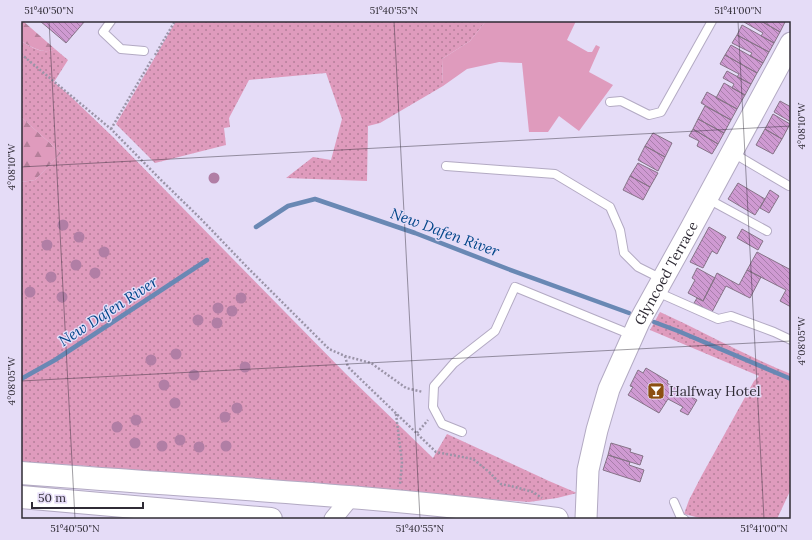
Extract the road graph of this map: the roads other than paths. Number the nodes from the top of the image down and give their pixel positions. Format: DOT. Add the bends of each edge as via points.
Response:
graph roads {
  1 [pos="111,21"];
  2 [pos="712,21"];
  3 [pos="791,43"];
  4 [pos="144,50"];
  5 [pos="610,102"];
  6 [pos="732,153"];
  7 [pos="446,166"];
  8 [pos="789,186"];
  9 [pos="707,199"];
  10 [pos="767,232"];
  11 [pos="660,285"];
  12 [pos="791,340"];
  13 [pos="633,343"];
  14 [pos="462,432"];
  15 [pos="21,473"];
  16 [pos="21,497"];
  17 [pos="351,497"];
  18 [pos="674,502"];
  19 [pos="550,518"];
  20 [pos="271,519"];
  21 [pos="333,519"];
  22 [pos="586,519"];
  23 [pos="684,519"];
  1 -- 4 [label="lane" via="102,32 121,49"];
  2 -- 5 [label="lane" via="661,112 649,115 621,101"];
  3 -- 6 [label="street, Glyncoed Terrace"];
  6 -- 8 [label="lane"];
  6 -- 9 [label="street, Glyncoed Terrace"];
  7 -- 11 [label="lane" via="555,174 610,207 620,230 624,253"];
  9 -- 10 [label="lane"];
  9 -- 11 [label="street, Glyncoed Terrace"];
  11 -- 12 [label="lane" via="718,319 731,316"];
  11 -- 13 [label="street, Glyncoed Terrace" via="639,322"];
  13 -- 14 [label="lane" via="515,286 495,331 454,362 434,386 432,407 442,424"];
  13 -- 22 [label="street, Glyncoed Terrace" via="609,389 597,430 588,470"];
  15 -- 17 [label="highway"];
  16 -- 20 [label="highway"];
  17 -- 19 [label="highway"];
  17 -- 21 [label="street"];
  18 -- 23 [label="lane" via="681,518"];
}
